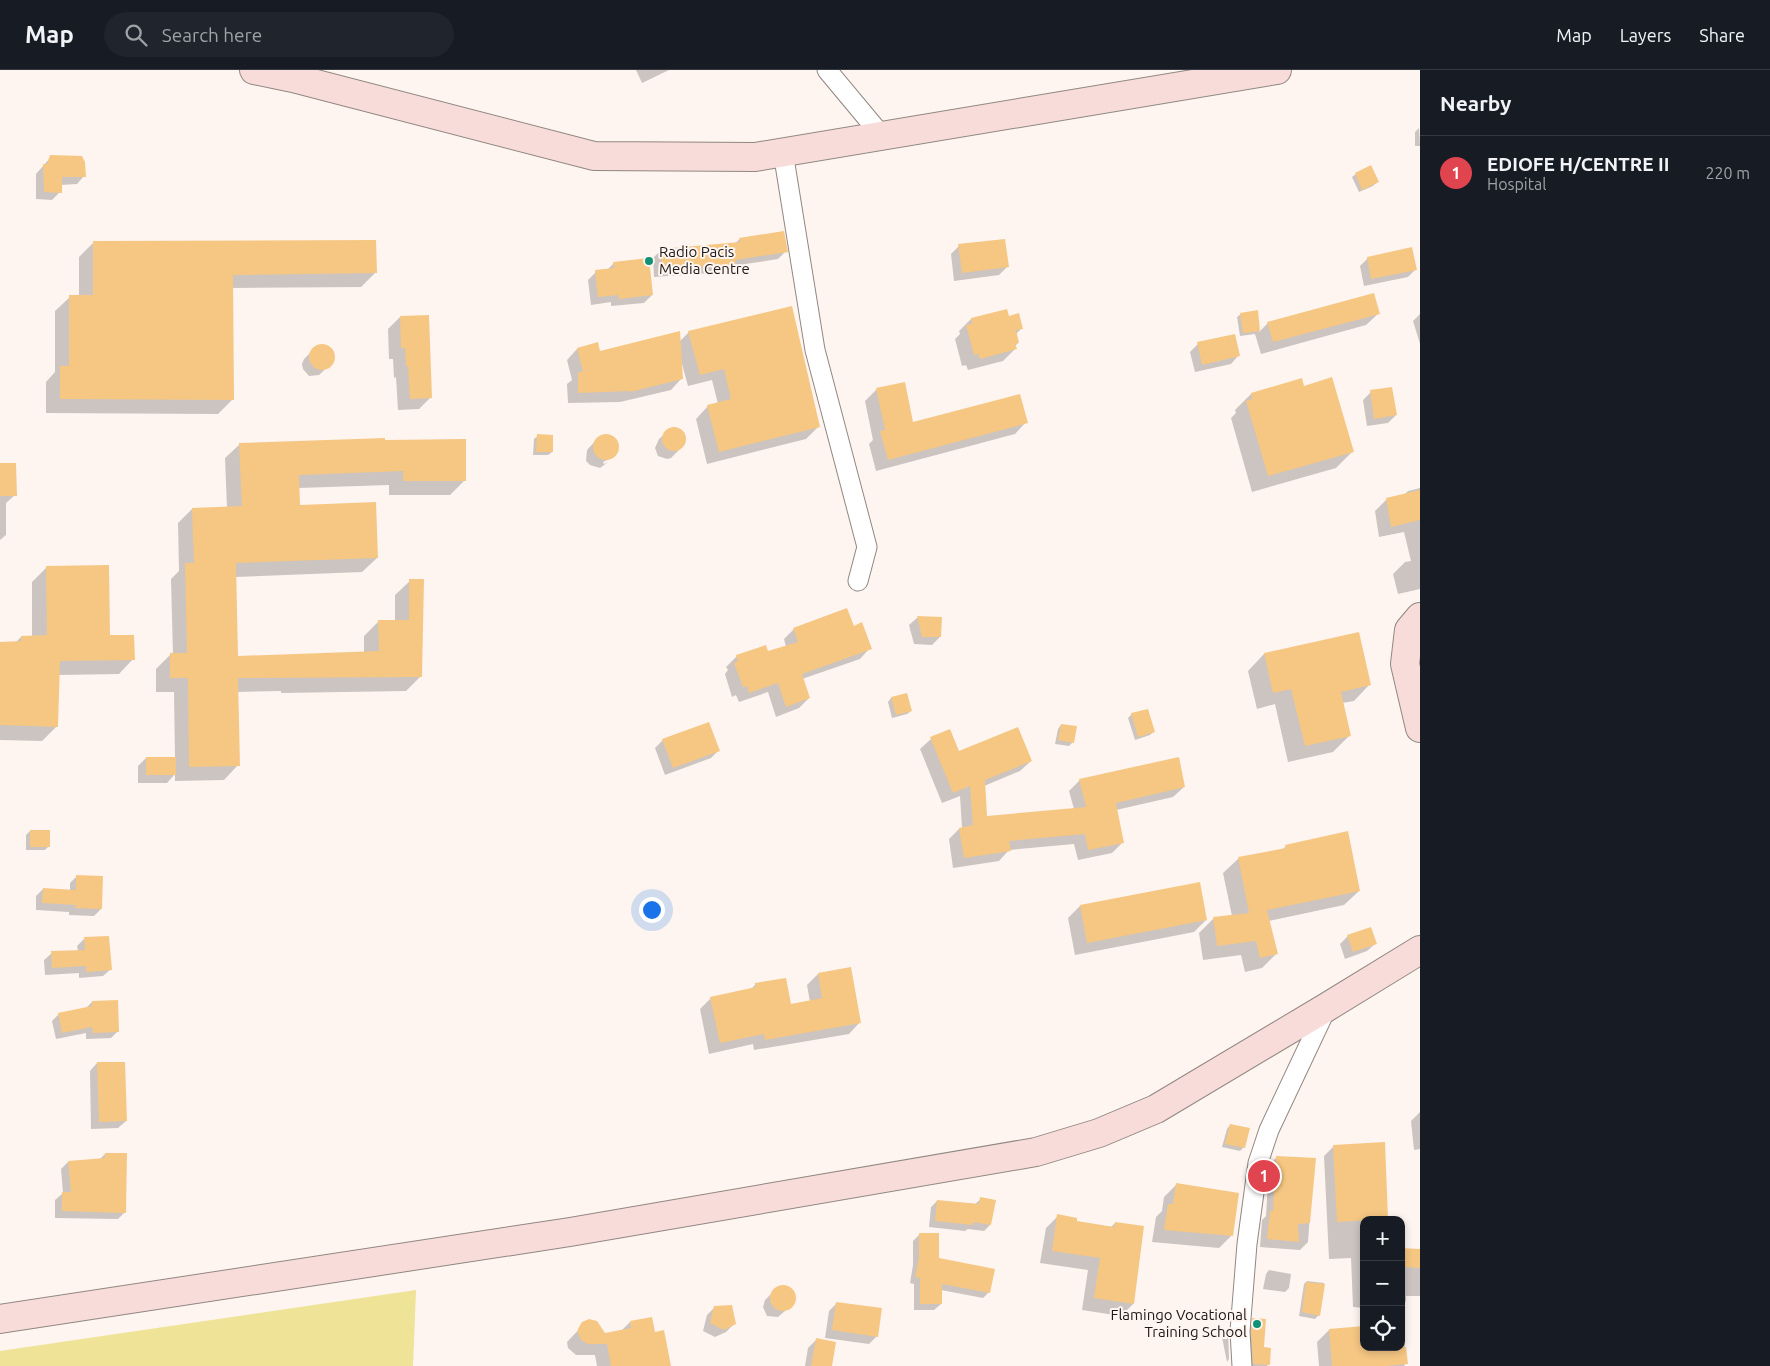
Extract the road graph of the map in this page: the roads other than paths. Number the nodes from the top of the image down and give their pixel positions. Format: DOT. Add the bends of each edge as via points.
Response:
graph roads {
  1 [pos="254,70"];
  2 [pos="827,70"];
  3 [pos="1277,70"];
  4 [pos="882,136"];
  5 [pos="783,152"];
  6 [pos="858,581"];
  7 [pos="1420,616"];
  8 [pos="1420,728"];
  9 [pos="1420,950"];
  10 [pos="1327,1007"];
  11 [pos="0,1319"];
  12 [pos="1242,1366"];
  1 -- 5 [label="street" via="594,156 755,157"];
  2 -- 4 [label="street"];
  3 -- 4 [label="street"];
  4 -- 5 [label="street"];
  5 -- 6 [label="street" via="815,350 867,547"];
  7 -- 8 [label="street" via="1409,630 1405,664"];
  9 -- 10 [label="street"];
  10 -- 11 [label="street" via="1156,1108 1099,1133 1036,1152 570,1232"];
  10 -- 12 [label="street" via="1269,1130 1258,1163 1240,1331"];
}
